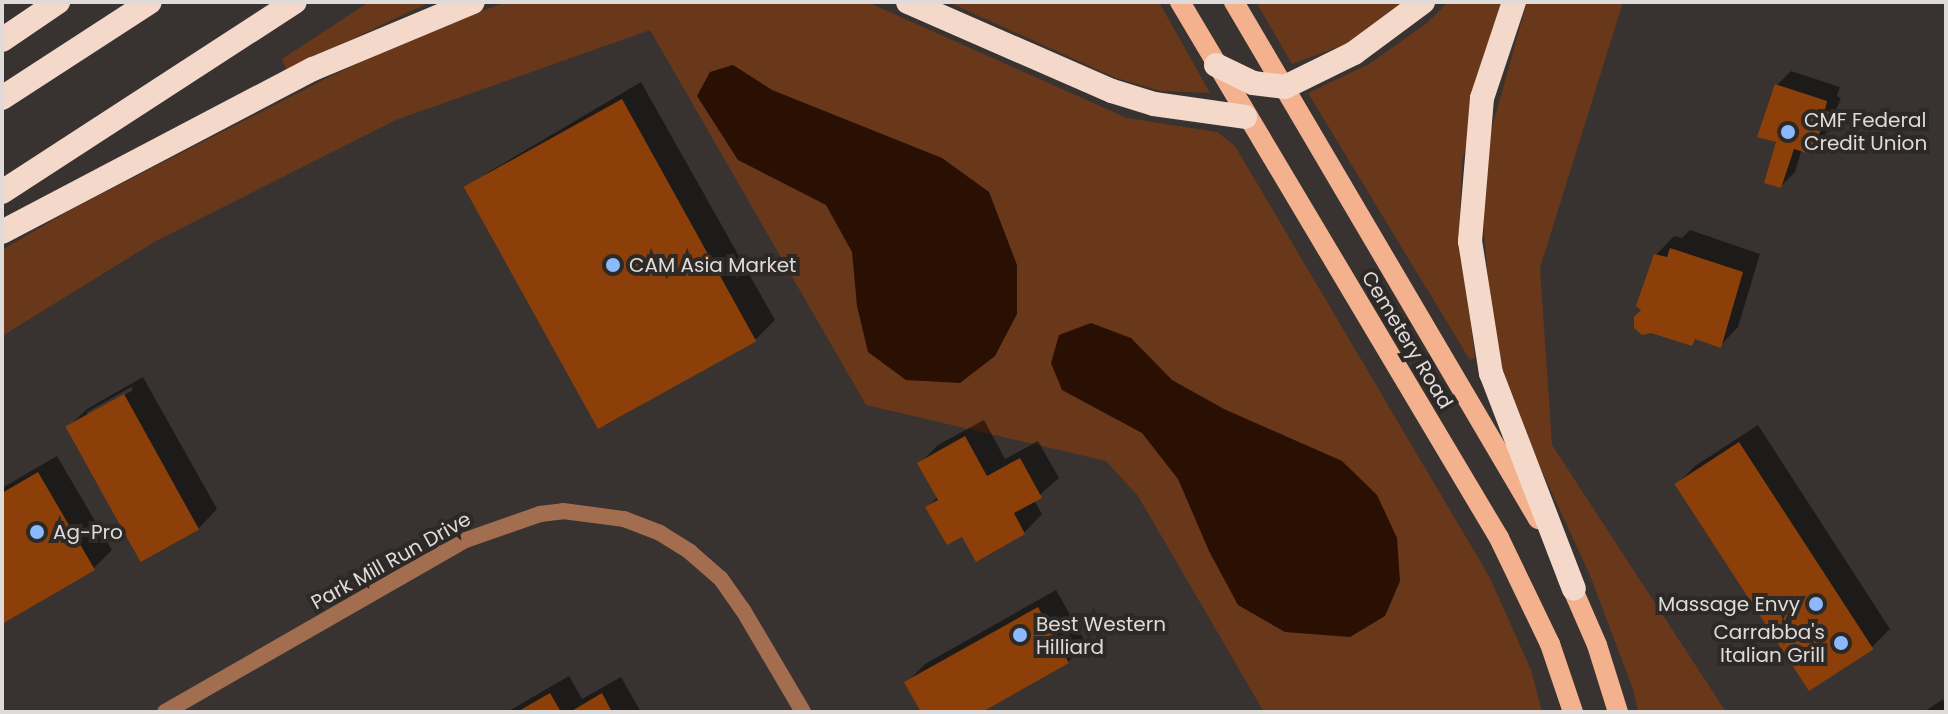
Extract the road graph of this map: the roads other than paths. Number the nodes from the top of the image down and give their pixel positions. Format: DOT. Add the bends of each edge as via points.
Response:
graph roads {
  1 [pos="58,2"];
  2 [pos="150,2"];
  3 [pos="295,2"];
  4 [pos="473,2"];
  5 [pos="908,2"];
  6 [pos="1180,2"];
  7 [pos="1234,2"];
  8 [pos="1423,2"];
  9 [pos="1514,2"];
  10 [pos="2,40"];
  11 [pos="1216,65"];
  12 [pos="1285,87"];
  13 [pos="2,98"];
  14 [pos="1245,117"];
  15 [pos="2,192"];
  16 [pos="2,232"];
  17 [pos="1574,589"];
  18 [pos="165,712"];
  19 [pos="803,712"];
  20 [pos="1573,712"];
  21 [pos="1618,712"];
  1 -- 10 [label="highway"];
  2 -- 13 [label="highway"];
  3 -- 15 [label="highway"];
  4 -- 16 [label="highway" via="313,69"];
  5 -- 14 [label="highway" via="1112,91 1154,104"];
  6 -- 11 [label="main road, Cemetery Road"];
  7 -- 12 [label="main road, Cemetery Road"];
  8 -- 12 [label="highway" via="1354,53"];
  9 -- 17 [label="highway" via="1482,98 1470,241 1491,373"];
  11 -- 12 [label="highway" via="1253,83"];
  11 -- 14 [label="main road, Cemetery Road"];
  12 -- 17 [label="main road, Cemetery Road"];
  14 -- 20 [label="main road, Cemetery Road" via="1499,538 1550,644"];
  17 -- 21 [label="main road, Cemetery Road"];
  18 -- 19 [label="street, Park Mill Run Drive" via="463,541 563,511 624,519 690,552 736,600"];
}
